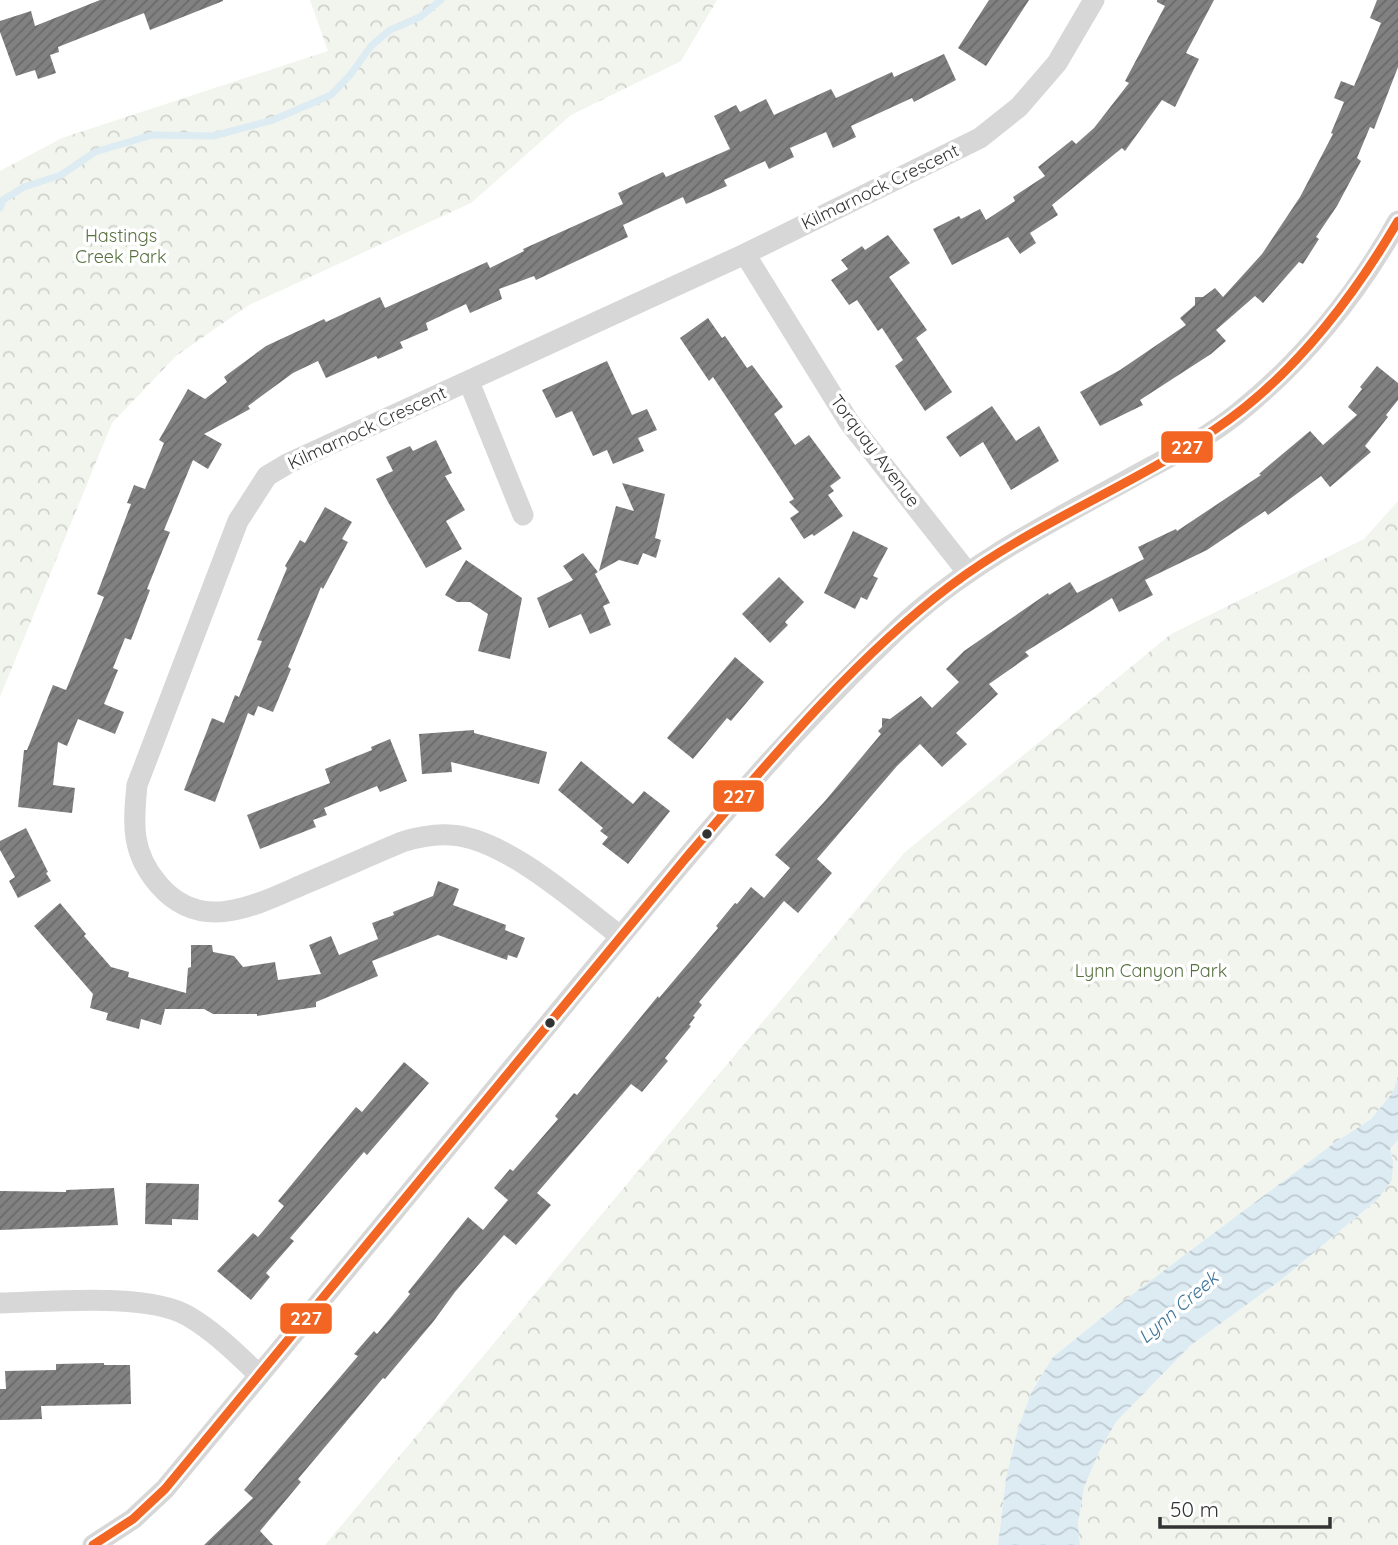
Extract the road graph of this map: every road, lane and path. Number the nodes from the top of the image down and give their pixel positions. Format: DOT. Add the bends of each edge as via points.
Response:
graph roads {
  1 [pos="1094,0"];
  2 [pos="1398,221"];
  3 [pos="744,254"];
  4 [pos="469,382"];
  5 [pos="523,515"];
  6 [pos="968,573"];
  7 [pos="620,936"];
  8 [pos="0,1303"];
  9 [pos="259,1374"];
  10 [pos="93,1545"];
  1 -- 3 [label="street, Kilmarnock Crescent" via="1056,63 1019,107 980,138"];
  2 -- 6 [label="street" via="1375,263 1332,320 1300,358 1237,414"];
  3 -- 4 [label="street, Kilmarnock Crescent"];
  3 -- 6 [label="street, Torquay Avenue" via="849,422"];
  4 -- 5 [label="street"];
  4 -- 7 [label="street, Kilmarnock Crescent" via="287,464 267,476 250,500 225,552 137,785 133,822 138,851 150,874 182,906 221,912 248,908 402,842 452,835 481,841 531,869"];
  6 -- 7 [label="street" via="901,626 841,687"];
  7 -- 9 [label="street"];
  8 -- 9 [label="street" via="144,1301 186,1315"];
  9 -- 10 [label="street" via="165,1489 133,1519"];
}
